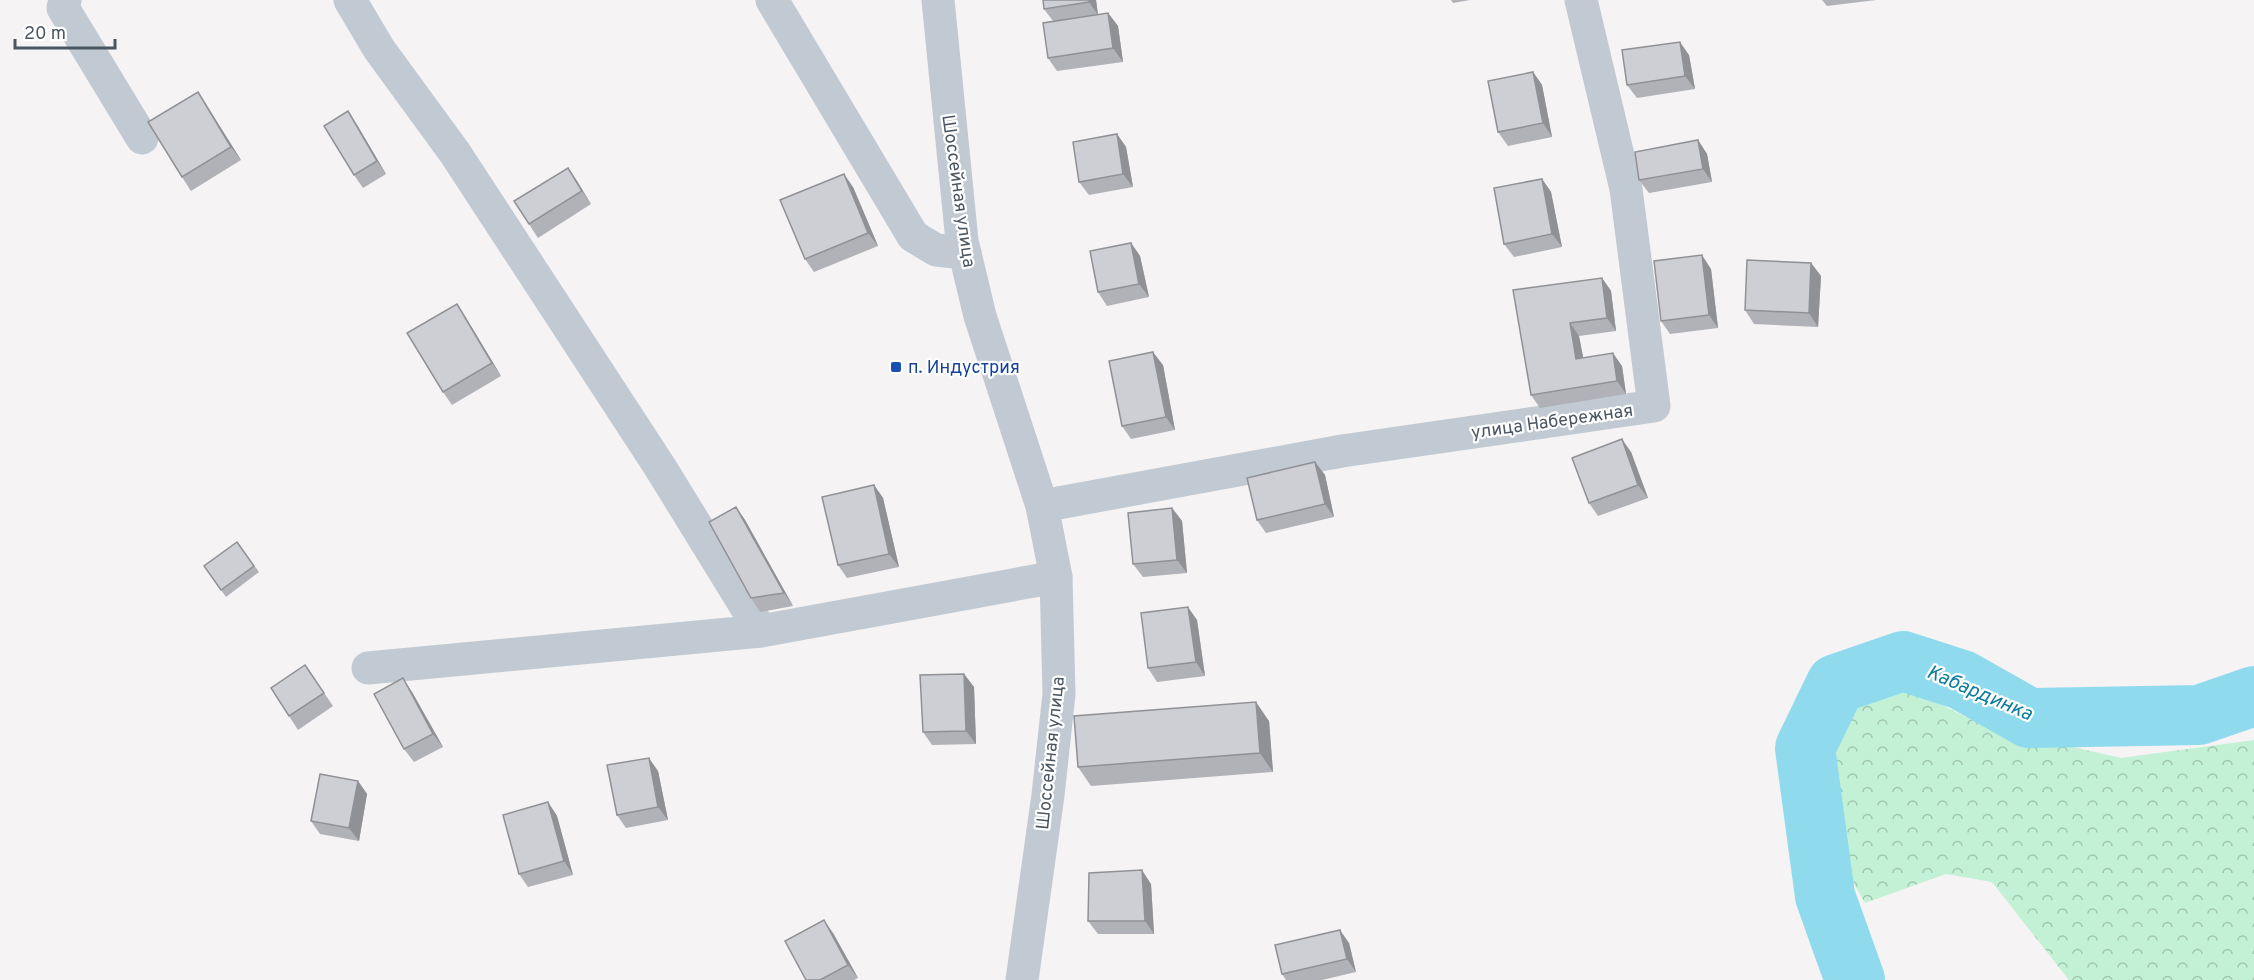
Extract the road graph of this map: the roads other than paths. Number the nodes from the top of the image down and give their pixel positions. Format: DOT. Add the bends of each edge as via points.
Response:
graph roads {
  1 [pos="65,0"];
  2 [pos="350,0"];
  3 [pos="772,0"];
  4 [pos="938,0"];
  5 [pos="1581,0"];
  6 [pos="142,138"];
  7 [pos="965,253"];
  8 [pos="1042,506"];
  9 [pos="1056,577"];
  10 [pos="761,631"];
  11 [pos="368,668"];
  12 [pos="1022,980"];
  1 -- 6 [label="street" via="63,8"];
  2 -- 10 [label="street" via="660,467"];
  3 -- 7 [label="street" via="913,236 936,250"];
  4 -- 7 [label="street, Шоссейная улица"];
  5 -- 8 [label="street, улица Набережная" via="1626,189 1654,406 1342,451"];
  7 -- 8 [label="street, Шоссейная улица" via="983,328"];
  8 -- 9 [label="street, Шоссейная улица"];
  9 -- 10 [label="street"];
  9 -- 12 [label="street, Шоссейная улица" via="1059,694"];
  10 -- 11 [label="street"];
}
